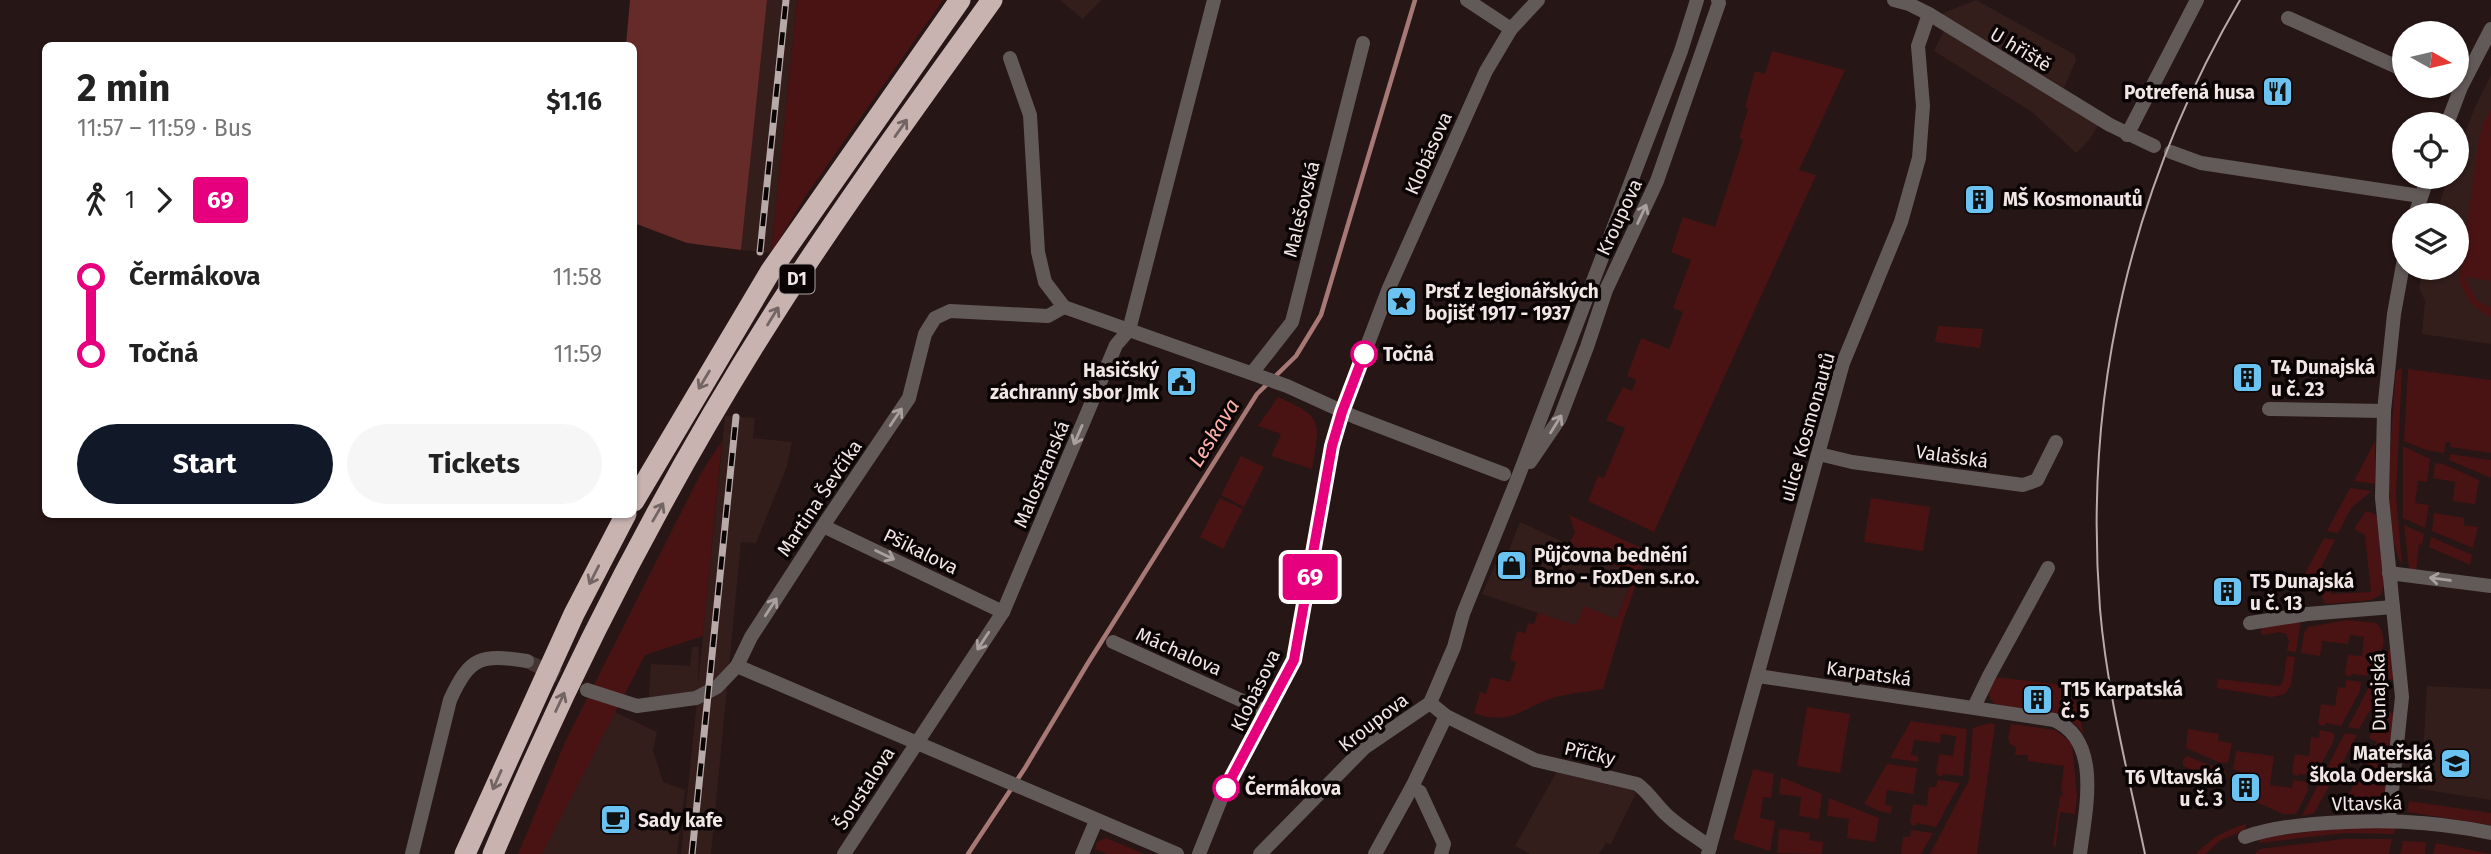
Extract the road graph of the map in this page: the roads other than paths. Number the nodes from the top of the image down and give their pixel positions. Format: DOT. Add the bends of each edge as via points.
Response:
graph roads {
  1 [pos="960,0"];
  2 [pos="992,0"];
  3 [pos="1214,0"];
  4 [pos="1467,0"];
  5 [pos="1538,0"];
  6 [pos="1697,0"];
  7 [pos="1718,0"];
  8 [pos="1894,0"];
  9 [pos="2197,0"];
  10 [pos="1929,14"];
  11 [pos="2288,18"];
  12 [pos="1511,29"];
  13 [pos="2491,29"];
  14 [pos="1363,43"];
  15 [pos="1010,58"];
  16 [pos="2392,65"];
  17 [pos="2469,68"];
  18 [pos="2127,135"];
  19 [pos="2154,146"];
  20 [pos="2171,152"];
  21 [pos="2423,189"];
  22 [pos="2420,195"];
  23 [pos="2418,203"];
  24 [pos="2400,280"];
  25 [pos="1063,307"];
  26 [pos="1129,330"];
  27 [pos="1256,374"];
  28 [pos="2269,409"];
  29 [pos="2384,411"];
  30 [pos="1342,412"];
  31 [pos="2056,442"];
  32 [pos="1819,454"];
  33 [pos="1511,477"];
  34 [pos="637,496"];
  35 [pos="624,518"];
  36 [pos="823,526"];
  37 [pos="2049,568"];
  38 [pos="2389,573"];
  39 [pos="2491,586"];
  40 [pos="2393,607"];
  41 [pos="1003,612"];
  42 [pos="2250,623"];
  43 [pos="1113,642"];
  44 [pos="527,661"];
  45 [pos="737,666"];
  46 [pos="1758,676"];
  47 [pos="587,690"];
  48 [pos="1430,703"];
  49 [pos="1974,708"];
  50 [pos="1267,712"];
  51 [pos="1446,716"];
  52 [pos="917,743"];
  53 [pos="1412,787"];
  54 [pos="2389,819"];
  55 [pos="1096,821"];
  56 [pos="2491,833"];
  57 [pos="2245,837"];
  58 [pos="1709,850"];
  59 [pos="412,854"];
  60 [pos="465,854"];
  61 [pos="493,854"];
  62 [pos="844,854"];
  63 [pos="1082,854"];
  64 [pos="1177,854"];
  65 [pos="1199,854"];
  66 [pos="1260,854"];
  67 [pos="1375,854"];
  68 [pos="1441,854"];
  69 [pos="2080,854"];
  1 -- 34 [label="highway, D1, one-way" via="770,272"];
  61 -- 2 [label="highway, D1, one-way" via="595,627 729,387 838,218"];
  3 -- 26 [label="street, Malostranská"];
  4 -- 12 [label="street"];
  5 -- 12 [label="street, Klobásova"];
  6 -- 33 [label="street, Kroupova" via="1681,51"];
  33 -- 7 [label="street, Kroupova, one-way" via="1560,418 1606,290 1657,181"];
  8 -- 10 [label="street, U hřiště"];
  9 -- 18 [label="street"];
  10 -- 18 [label="street, U hřiště"];
  10 -- 32 [label="street, ulice Kosmonautů" via="1917,46 1923,106 1919,158 1901,222 1843,363"];
  11 -- 16 [label="street"];
  12 -- 30 [label="street, Klobásova" via="1486,71 1407,245"];
  13 -- 17 [label="street"];
  14 -- 27 [label="street, Malešovská" via="1292,322"];
  15 -- 25 [label="street" via="1030,115 1038,252 1045,282"];
  18 -- 19 [label="street, U hřiště"];
  20 -- 22 [label="street" via="2201,163"];
  21 -- 22 [label="street"];
  22 -- 23 [label="street"];
  24 -- 29 [label="street, Dunajská"];
  25 -- 26 [label="street"];
  36 -- 25 [label="street, Martina Ševčíka, one-way" via="909,398 925,334 935,318 950,312 1048,316"];
  26 -- 27 [label="street"];
  26 -- 41 [label="street, Malostranská, one-way" via="1116,345"];
  27 -- 30 [label="street"];
  28 -- 29 [label="street"];
  29 -- 38 [label="street, Dunajská" via="2381,489"];
  30 -- 33 [label="street"];
  30 -- 50 [label="street, Klobásova" via="1294,660"];
  31 -- 32 [label="street, Valašská" via="2037,481 2023,485"];
  32 -- 46 [label="street, ulice Kosmonautů"];
  33 -- 48 [label="street, Kroupova" via="1454,647"];
  35 -- 60 [label="highway, one-way"];
  36 -- 41 [label="street, Pšikalova, one-way"];
  45 -- 36 [label="street, Martina Ševčíka, one-way"];
  37 -- 49 [label="street"];
  39 -- 38 [label="street, one-way"];
  38 -- 40 [label="street, Dunajská"];
  40 -- 42 [label="street"];
  40 -- 54 [label="street, Dunajská" via="2402,697"];
  41 -- 52 [label="street, Malostranská, one-way"];
  43 -- 50 [label="street, Máchalova"];
  44 -- 59 [label="street" via="494,656 470,665 458,683"];
  45 -- 47 [label="street, Martina Ševčíka" via="717,687 696,698 637,706"];
  45 -- 52 [label="street"];
  46 -- 49 [label="street, Karpatská"];
  46 -- 58 [label="street, ulice Kosmonautů"];
  48 -- 51 [label="street, Příčky"];
  48 -- 66 [label="street, Kroupova" via="1364,747"];
  49 -- 69 [label="street, Karpatská" via="2054,720 2078,738 2088,782"];
  50 -- 65 [label="street, Klobásova" via="1225,789"];
  51 -- 53 [label="street"];
  51 -- 58 [label="street, Příčky" via="1535,760 1637,784"];
  52 -- 55 [label="street"];
  52 -- 62 [label="street, Šoustalova"];
  53 -- 67 [label="street"];
  53 -- 68 [label="street" via="1420,793 1444,844"];
  54 -- 56 [label="street, Vltavská"];
  54 -- 57 [label="street, Vltavská" via="2298,826"];
  55 -- 63 [label="street"];
  55 -- 64 [label="street"];
}
